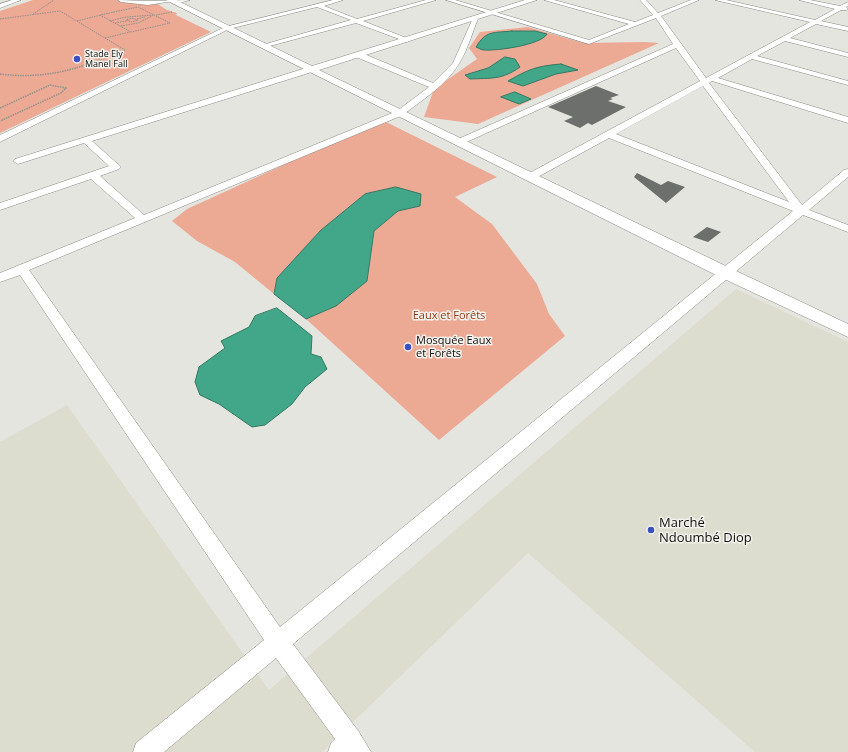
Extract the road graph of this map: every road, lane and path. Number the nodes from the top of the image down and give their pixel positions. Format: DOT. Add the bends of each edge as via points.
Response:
graph roads {
  1 [pos="18,0"];
  2 [pos="54,0"];
  3 [pos="121,0"];
  4 [pos="302,0"];
  5 [pos="340,0"];
  6 [pos="433,0"];
  7 [pos="449,0"];
  8 [pos="533,0"];
  9 [pos="547,0"];
  10 [pos="644,0"];
  11 [pos="696,0"];
  12 [pos="718,0"];
  13 [pos="802,0"];
  14 [pos="176,3"];
  15 [pos="0,6"];
  16 [pos="317,6"];
  17 [pos="846,7"];
  18 [pos="492,13"];
  19 [pos="32,14"];
  20 [pos="101,15"];
  21 [pos="154,15"];
  22 [pos="657,15"];
  23 [pos="137,18"];
  24 [pos="0,19"];
  25 [pos="475,19"];
  26 [pos="77,21"];
  27 [pos="110,21"];
  28 [pos="126,21"];
  29 [pos="356,21"];
  30 [pos="815,22"];
  31 [pos="115,23"];
  32 [pos="635,24"];
  33 [pos="120,26"];
  34 [pos="227,28"];
  35 [pos="848,29"];
  36 [pos="130,32"];
  37 [pos="105,38"];
  38 [pos="784,39"];
  39 [pos="407,40"];
  40 [pos="677,45"];
  41 [pos="264,46"];
  42 [pos="359,54"];
  43 [pos="848,55"];
  44 [pos="751,57"];
  45 [pos="312,69"];
  46 [pos="0,74"];
  47 [pos="708,80"];
  48 [pos="848,83"];
  49 [pos="434,86"];
  50 [pos="0,108"];
  51 [pos="400,113"];
  52 [pos="848,120"];
  53 [pos="0,122"];
  54 [pos="608,134"];
  55 [pos="0,139"];
  56 [pos="86,140"];
  57 [pos="460,142"];
  58 [pos="18,161"];
  59 [pos="848,172"];
  60 [pos="93,175"];
  61 [pos="530,177"];
  62 [pos="0,207"];
  63 [pos="801,210"];
  64 [pos="142,219"];
  65 [pos="848,229"];
  66 [pos="22,269"];
  67 [pos="726,273"];
  68 [pos="0,278"];
  69 [pos="848,331"];
  70 [pos="278,642"];
  71 [pos="350,748"];
  72 [pos="144,752"];
  1 -- 15 [label="street"];
  2 -- 19 [label="path"];
  3 -- 14 [label="street"];
  4 -- 16 [label="street"];
  5 -- 16 [label="street"];
  6 -- 29 [label="street"];
  7 -- 18 [label="street"];
  8 -- 18 [label="street"];
  9 -- 32 [label="street"];
  10 -- 22 [label="street"];
  11 -- 22 [label="street"];
  12 -- 30 [label="street"];
  13 -- 17 [label="street"];
  14 -- 21 [label="path"];
  14 -- 34 [label="street"];
  16 -- 29 [label="street"];
  16 -- 34 [label="street"];
  17 -- 30 [label="street"];
  18 -- 25 [label="street"];
  18 -- 32 [label="street" via="589,42"];
  19 -- 24 [label="path"];
  19 -- 26 [label="path" via="60,11"];
  20 -- 21 [label="path" via="138,7"];
  20 -- 26 [label="path"];
  20 -- 27 [label="path"];
  21 -- 23 [label="path"];
  21 -- 27 [label="path"];
  21 -- 33 [label="path" via="138,23"];
  21 -- 36 [label="path" via="170,23"];
  22 -- 32 [label="street"];
  22 -- 40 [label="street"];
  23 -- 28 [label="path"];
  23 -- 28 [label="path" via="134,21"];
  25 -- 39 [label="street"];
  25 -- 49 [label="street" via="460,56 452,69"];
  26 -- 37 [label="path"];
  27 -- 31 [label="path"];
  28 -- 31 [label="path"];
  29 -- 39 [label="street"];
  29 -- 41 [label="street"];
  30 -- 35 [label="street"];
  30 -- 38 [label="street"];
  31 -- 33 [label="path"];
  33 -- 36 [label="path"];
  34 -- 41 [label="street"];
  34 -- 55 [label="street"];
  36 -- 37 [label="path"];
  37 -- 46 [label="path" via="125,50 108,54 84,66 57,72 30,75"];
  38 -- 43 [label="street"];
  38 -- 44 [label="street"];
  39 -- 42 [label="street"];
  40 -- 47 [label="street"];
  40 -- 57 [label="street"];
  41 -- 45 [label="street"];
  42 -- 45 [label="street"];
  42 -- 49 [label="street"];
  44 -- 47 [label="street"];
  44 -- 48 [label="street"];
  45 -- 51 [label="street"];
  45 -- 56 [label="street"];
  47 -- 52 [label="street"];
  47 -- 54 [label="street"];
  47 -- 63 [label="street"];
  49 -- 51 [label="street"];
  50 -- 53 [label="path" via="50,85 66,88 56,96"];
  51 -- 57 [label="street"];
  51 -- 64 [label="street"];
  54 -- 61 [label="street"];
  54 -- 63 [label="street"];
  56 -- 58 [label="street"];
  56 -- 60 [label="street" via="116,167"];
  57 -- 61 [label="street"];
  59 -- 63 [label="street"];
  60 -- 62 [label="street"];
  60 -- 64 [label="street"];
  61 -- 67 [label="street"];
  63 -- 65 [label="street"];
  63 -- 67 [label="street"];
  64 -- 66 [label="street"];
  66 -- 68 [label="street"];
  66 -- 70 [label="street"];
  67 -- 69 [label="street"];
  67 -- 70 [label="street"];
  70 -- 71 [label="street"];
  70 -- 72 [label="street"];
}
